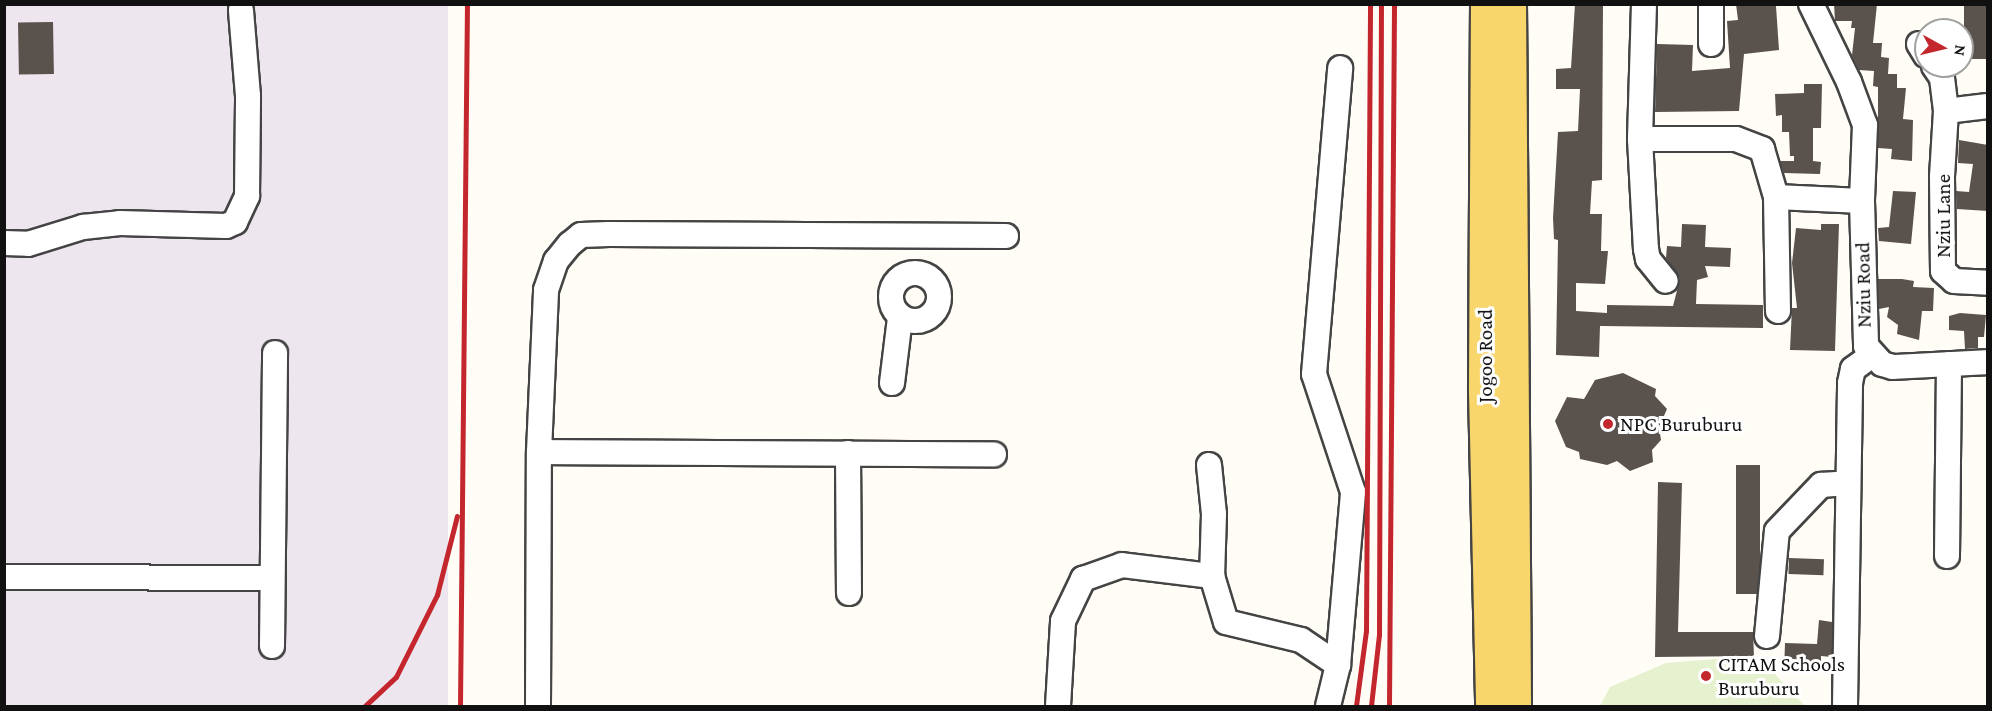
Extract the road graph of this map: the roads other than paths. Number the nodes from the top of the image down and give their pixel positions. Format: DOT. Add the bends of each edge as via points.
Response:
graph roads {
  1 [pos="1486,4"];
  2 [pos="1511,4"];
  3 [pos="1644,4"];
  4 [pos="1711,4"];
  5 [pos="1811,4"];
  6 [pos="241,10"];
  7 [pos="1711,44"];
  8 [pos="1340,68"];
  9 [pos="1942,78"];
  10 [pos="1988,106"];
  11 [pos="1946,111"];
  12 [pos="1640,139"];
  13 [pos="1776,197"];
  14 [pos="1862,201"];
  15 [pos="931,236"];
  16 [pos="1006,236"];
  17 [pos="4,243"];
  18 [pos="926,274"];
  19 [pos="1666,281"];
  20 [pos="1988,283"];
  21 [pos="1778,311"];
  22 [pos="900,318"];
  23 [pos="275,353"];
  24 [pos="1872,355"];
  25 [pos="1988,362"];
  26 [pos="1949,364"];
  27 [pos="892,383"];
  28 [pos="539,452"];
  29 [pos="848,453"];
  30 [pos="994,454"];
  31 [pos="1209,465"];
  32 [pos="1848,483"];
  33 [pos="1947,556"];
  34 [pos="1212,576"];
  35 [pos="4,577"];
  36 [pos="270,578"];
  37 [pos="849,593"];
  38 [pos="1767,636"];
  39 [pos="272,646"];
  40 [pos="1338,664"];
  41 [pos="538,706"];
  42 [pos="1058,706"];
  43 [pos="1328,706"];
  44 [pos="1491,706"];
  45 [pos="1516,706"];
  46 [pos="1845,706"];
  1 -- 44 [label="main road, Jogoo Road" via="1484,391"];
  2 -- 45 [label="main road, Jogoo Road"];
  3 -- 12 [label="street"];
  4 -- 7 [label="street"];
  5 -- 14 [label="street, Nziu Road" via="1865,125"];
  6 -- 17 [label="street" via="248,96 248,187 246,206 236,222 226,226 120,223 83,227 28,244"];
  8 -- 40 [label="street" via="1314,374 1353,492"];
  9 -- 11 [label="street, Nziu Lane"];
  10 -- 11 [label="street"];
  11 -- 20 [label="street, Nziu Lane" via="1943,270 1954,281"];
  12 -- 13 [label="street" via="1715,138 1752,143 1767,155"];
  12 -- 19 [label="street" via="1646,249 1648,259"];
  13 -- 14 [label="street"];
  13 -- 21 [label="street"];
  14 -- 24 [label="street, Nziu Road" via="1864,336"];
  15 -- 16 [label="street"];
  15 -- 18 [label="street"];
  15 -- 28 [label="street" via="581,235 556,261 546,290"];
  18 -- 22 [label="street" via="908,273 894,285 891,302"];
  18 -- 22 [label="street" via="937,286 940,302 931,316 924,319 916,322"];
  22 -- 27 [label="street"];
  23 -- 36 [label="street"];
  24 -- 26 [label="street, Nziu Road" via="1893,367"];
  24 -- 32 [label="street" via="1853,369"];
  25 -- 26 [label="street, Nziu Road"];
  26 -- 33 [label="street"];
  28 -- 29 [label="street"];
  28 -- 41 [label="street"];
  29 -- 30 [label="street"];
  29 -- 37 [label="street"];
  31 -- 34 [label="street" via="1214,514"];
  32 -- 38 [label="street" via="1821,485 1777,531"];
  32 -- 46 [label="street"];
  34 -- 40 [label="street" via="1226,622 1301,640"];
  34 -- 42 [label="street" via="1122,565 1083,579 1063,621"];
  35 -- 36 [label="street"];
  36 -- 39 [label="street"];
  40 -- 43 [label="street"];
}
